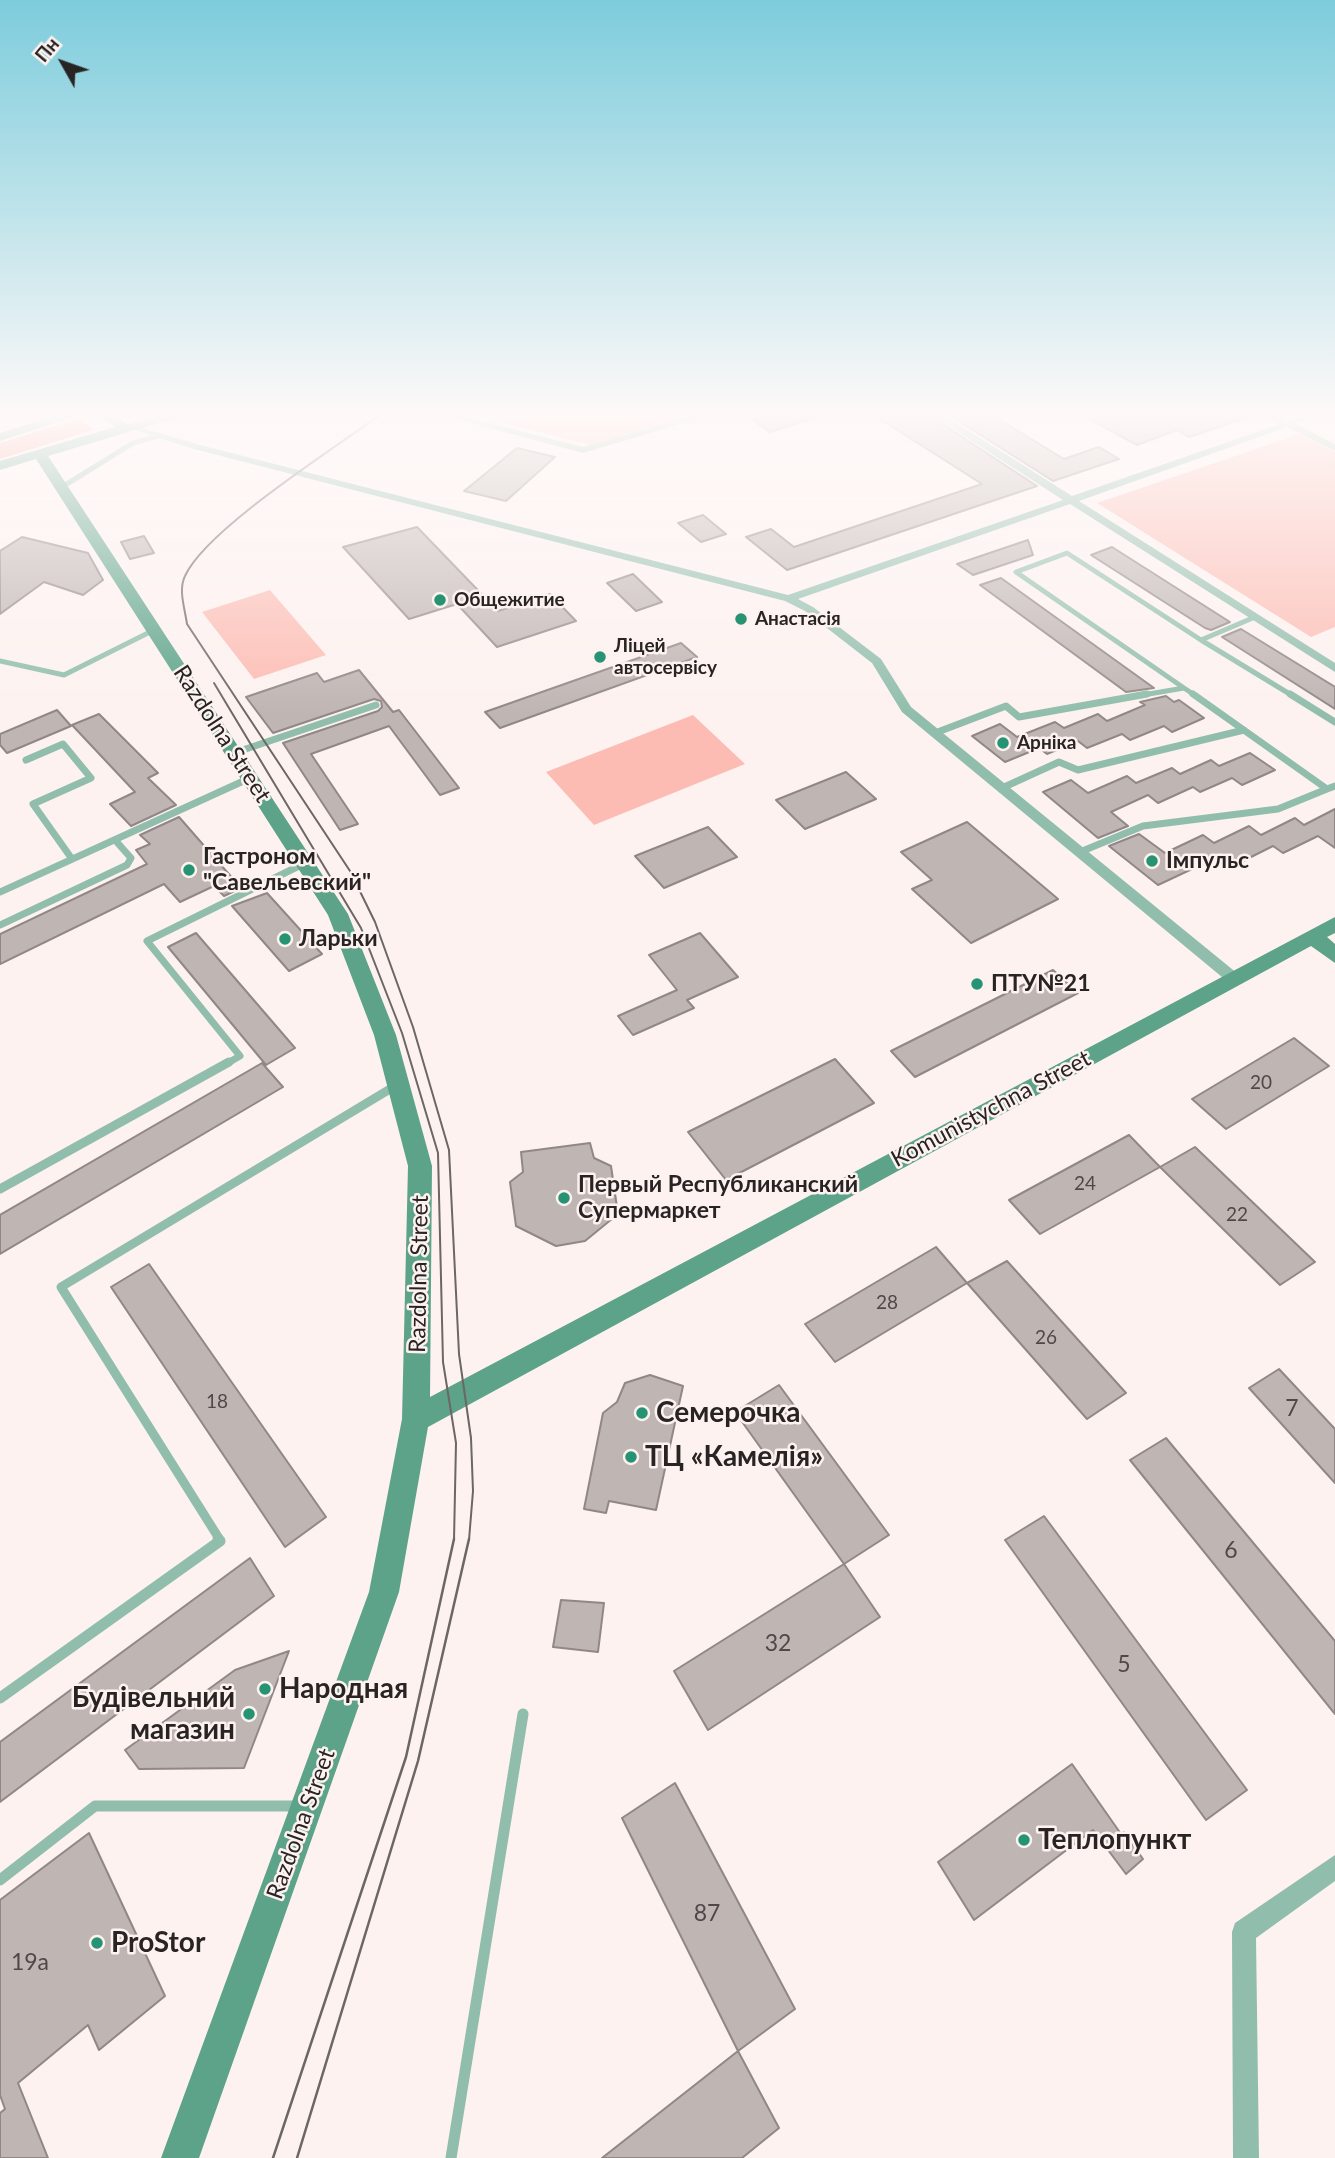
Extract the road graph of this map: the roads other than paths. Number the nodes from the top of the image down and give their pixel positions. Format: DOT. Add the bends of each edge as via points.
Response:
graph roads {
  1 [pos="79,513"];
  2 [pos="455,513"];
  3 [pos="1034,513"];
  4 [pos="1090,513"];
  5 [pos="789,599"];
  6 [pos="1255,617"];
  7 [pos="155,630"];
  8 [pos="1201,640"];
  9 [pos="0,662"];
  10 [pos="1335,668"];
  11 [pos="1184,688"];
  12 [pos="376,705"];
  13 [pos="1335,722"];
  14 [pos="1244,730"];
  15 [pos="935,733"];
  16 [pos="234,753"];
  17 [pos="26,760"];
  18 [pos="250,778"];
  19 [pos="1002,788"];
  20 [pos="1331,788"];
  21 [pos="115,840"];
  22 [pos="1080,852"];
  23 [pos="72,859"];
  24 [pos="305,863"];
  25 [pos="0,892"];
  26 [pos="1335,924"];
  27 [pos="0,925"];
  28 [pos="1312,936"];
  29 [pos="1335,955"];
  30 [pos="1233,978"];
  31 [pos="398,1084"];
  32 [pos="0,1189"];
  33 [pos="416,1419"];
  34 [pos="0,1698"];
  35 [pos="523,1714"];
  36 [pos="307,1806"];
  37 [pos="1335,1867"];
  38 [pos="0,1880"];
  39 [pos="180,2158"];
  40 [pos="451,2158"];
  41 [pos="1246,2158"];
  1 -- 7 [label="street, Razdolna Street"];
  2 -- 5 [label="street"];
  3 -- 5 [label="street"];
  4 -- 6 [label="street"];
  5 -- 15 [label="street" via="877,660 906,709"];
  6 -- 8 [label="lane"];
  6 -- 10 [label="street"];
  7 -- 9 [label="lane" via="64,676"];
  7 -- 16 [label="street, Razdolna Street"];
  8 -- 11 [label="lane" via="1067,553 1016,572"];
  8 -- 13 [label="lane"];
  11 -- 14 [label="lane"];
  11 -- 15 [label="lane" via="1019,717 1006,706"];
  12 -- 16 [label="lane"];
  14 -- 19 [label="lane" via="1078,770 1059,762"];
  14 -- 20 [label="lane"];
  15 -- 19 [label="street"];
  16 -- 18 [label="street, Razdolna Street"];
  17 -- 23 [label="lane" via="63,744 91,778 33,804"];
  18 -- 21 [label="lane"];
  18 -- 24 [label="street, Razdolna Street"];
  19 -- 22 [label="street"];
  20 -- 22 [label="lane" via="1278,808 1143,826"];
  21 -- 23 [label="lane"];
  21 -- 27 [label="lane" via="131,858 127,865"];
  22 -- 30 [label="street"];
  23 -- 25 [label="lane"];
  24 -- 31 [label="street, Razdolna Street" via="338,914 385,1035"];
  24 -- 32 [label="lane" via="147,941 240,1056"];
  26 -- 28 [label="street, Komunistychna Street"];
  28 -- 29 [label="street"];
  28 -- 30 [label="street, Komunistychna Street"];
  30 -- 33 [label="street, Komunistychna Street"];
  31 -- 33 [label="street, Razdolna Street" via="420,1166"];
  31 -- 34 [label="lane" via="61,1287 220,1541"];
  33 -- 36 [label="street, Razdolna Street" via="384,1592"];
  35 -- 40 [label="lane"];
  36 -- 38 [label="lane" via="95,1806"];
  36 -- 39 [label="street, Razdolna Street"];
  37 -- 41 [label="street" via="1244,1932"];
}
